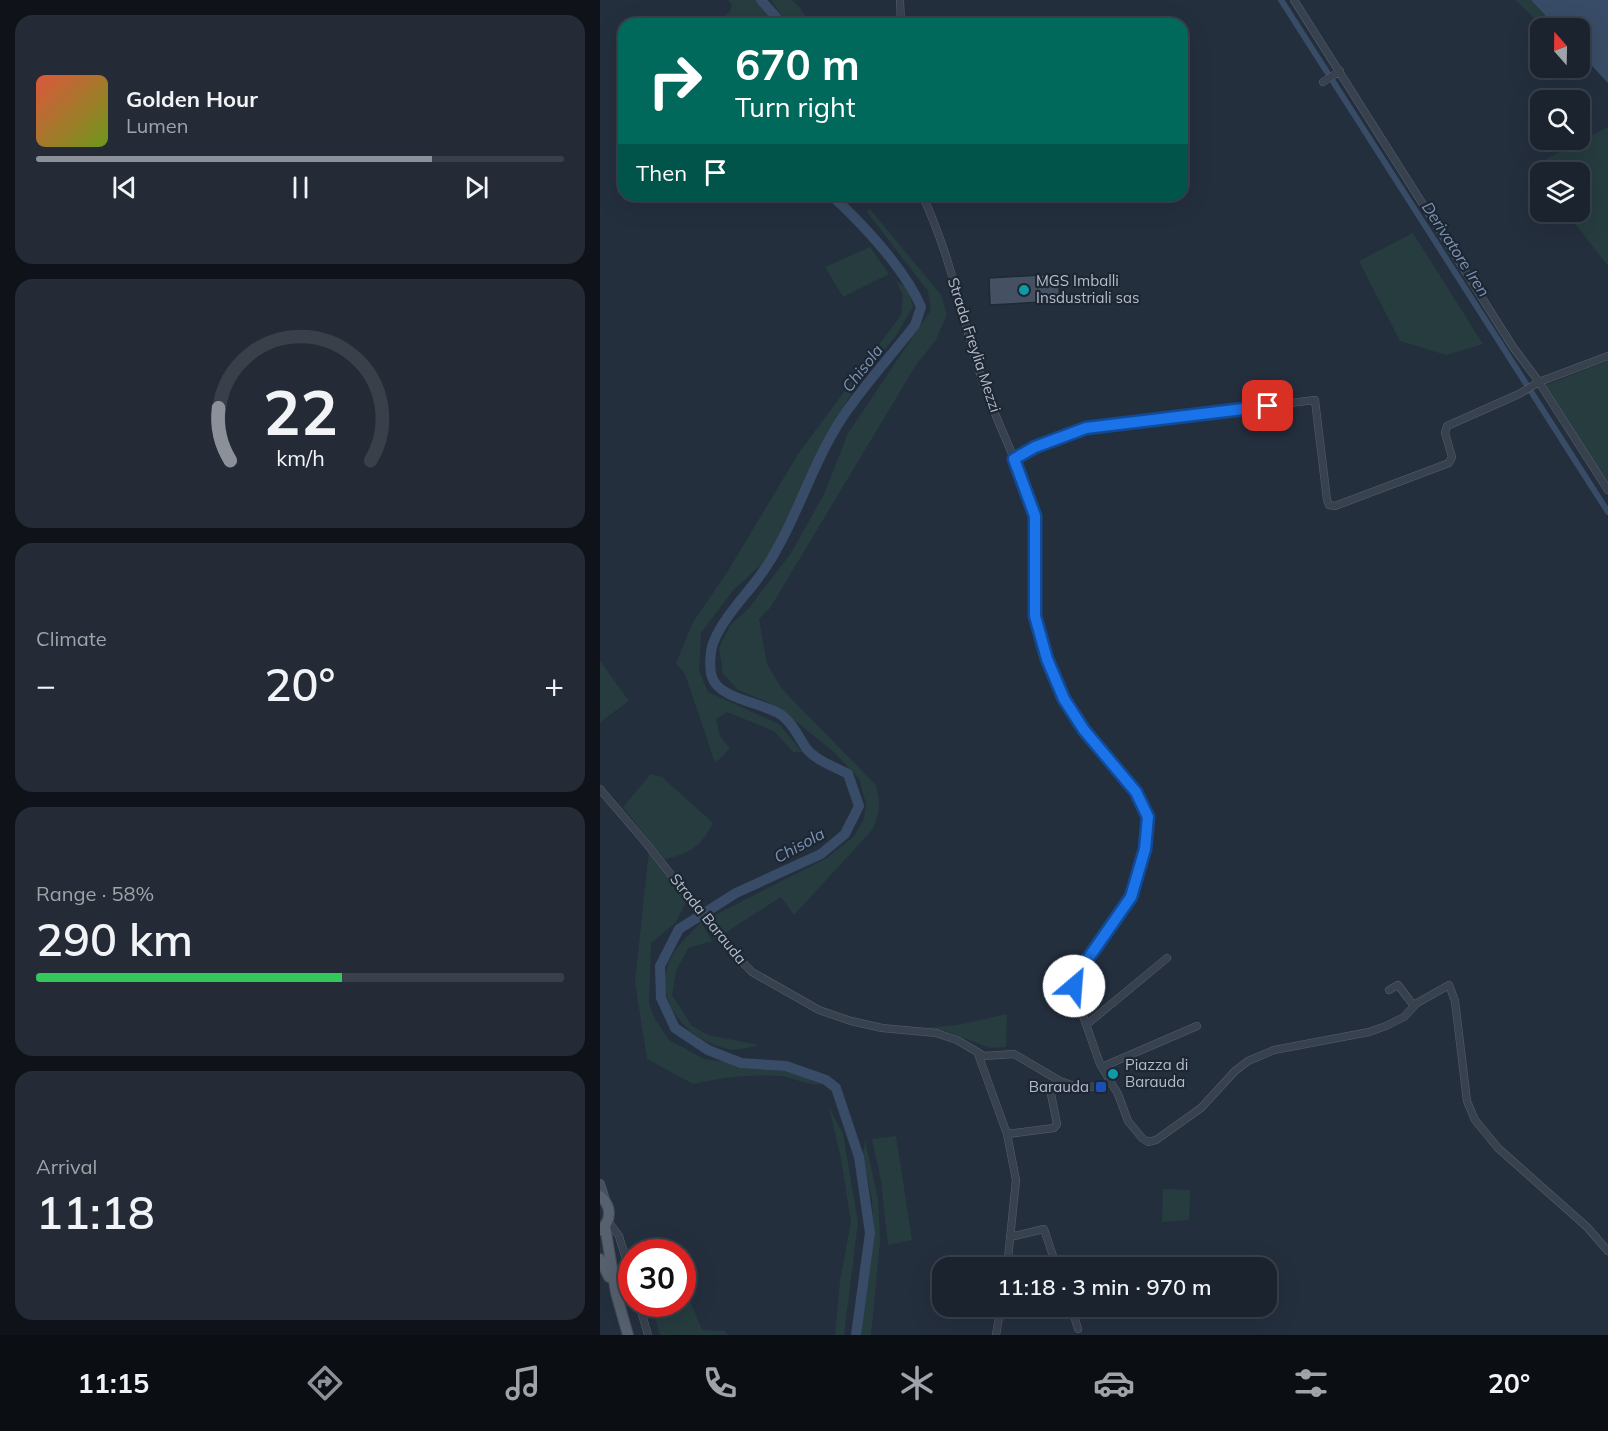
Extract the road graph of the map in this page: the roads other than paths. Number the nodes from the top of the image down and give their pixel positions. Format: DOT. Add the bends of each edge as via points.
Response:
graph roads {
  1 [pos="900,0"];
  2 [pos="1294,0"];
  3 [pos="901,18"];
  4 [pos="1339,72"];
  5 [pos="1323,82"];
  6 [pos="925,201"];
  7 [pos="1608,356"];
  8 [pos="1539,382"];
  9 [pos="1014,459"];
  10 [pos="1608,490"];
  11 [pos="600,789"];
  12 [pos="1167,958"];
  13 [pos="1389,990"];
  14 [pos="1414,1006"];
  15 [pos="1086,1025"];
  16 [pos="1197,1026"];
  17 [pos="978,1053"];
  18 [pos="1102,1067"];
  19 [pos="1060,1081"];
  20 [pos="1111,1082"];
  21 [pos="1007,1134"];
  22 [pos="600,1184"];
  23 [pos="603,1198"];
  24 [pos="604,1226"];
  25 [pos="1010,1237"];
  26 [pos="620,1239"];
  27 [pos="1608,1251"];
  28 [pos="1007,1257"];
  29 [pos="1053,1257"];
  30 [pos="600,1258"];
  31 [pos="616,1293"];
  32 [pos="643,1317"];
  33 [pos="998,1317"];
  34 [pos="1074,1317"];
  35 [pos="1078,1329"];
  36 [pos="628,1335"];
  37 [pos="648,1335"];
  38 [pos="996,1335"];
  1 -- 3 [label="street"];
  2 -- 4 [label="street"];
  4 -- 5 [label="street"];
  4 -- 8 [label="street"];
  6 -- 9 [label="street, Strada Freylia Mezzi" via="936,223 984,383"];
  7 -- 8 [label="street"];
  8 -- 9 [label="street" via="1447,426 1445,433 1452,457 1449,463 1335,506 1327,500 1315,400 1086,428"];
  8 -- 10 [label="street"];
  9 -- 15 [label="street, Strada Freylia Mezzi" via="1035,516 1035,616 1051,669 1084,730 1136,792 1148,817 1145,849 1131,897 1078,973 1074,986"];
  11 -- 17 [label="street, Strada Barauda" via="752,972 819,1010 882,1028 936,1033"];
  12 -- 15 [label="street"];
  13 -- 14 [label="street" via="1398,985"];
  14 -- 20 [label="street, Strada Freylia Mezzi" via="1404,1017 1369,1032 1274,1050 1248,1061 1202,1107 1149,1142 1128,1121"];
  14 -- 27 [label="street" via="1449,985 1455,1000 1467,1101 1475,1120 1498,1148 1587,1227"];
  15 -- 18 [label="street, Strada Freylia Mezzi"];
  16 -- 18 [label="street"];
  17 -- 19 [label="street, Strada Barauda" via="1021,1056"];
  17 -- 21 [label="street"];
  18 -- 20 [label="street, Strada Freylia Mezzi"];
  19 -- 20 [label="street, Strada Barauda" via="1090,1088"];
  19 -- 21 [label="street" via="1051,1094 1057,1124 1054,1128"];
  21 -- 25 [label="street" via="1016,1180"];
  22 -- 23 [label="main road"];
  23 -- 24 [label="main road" via="609,1209"];
  24 -- 26 [label="street"];
  24 -- 31 [label="main road"];
  25 -- 28 [label="street"];
  25 -- 29 [label="street" via="1044,1229"];
  30 -- 31 [label="main road"];
  31 -- 36 [label="main road"];
  32 -- 37 [label="street"];
  33 -- 38 [label="street"];
  34 -- 35 [label="street"];
}
